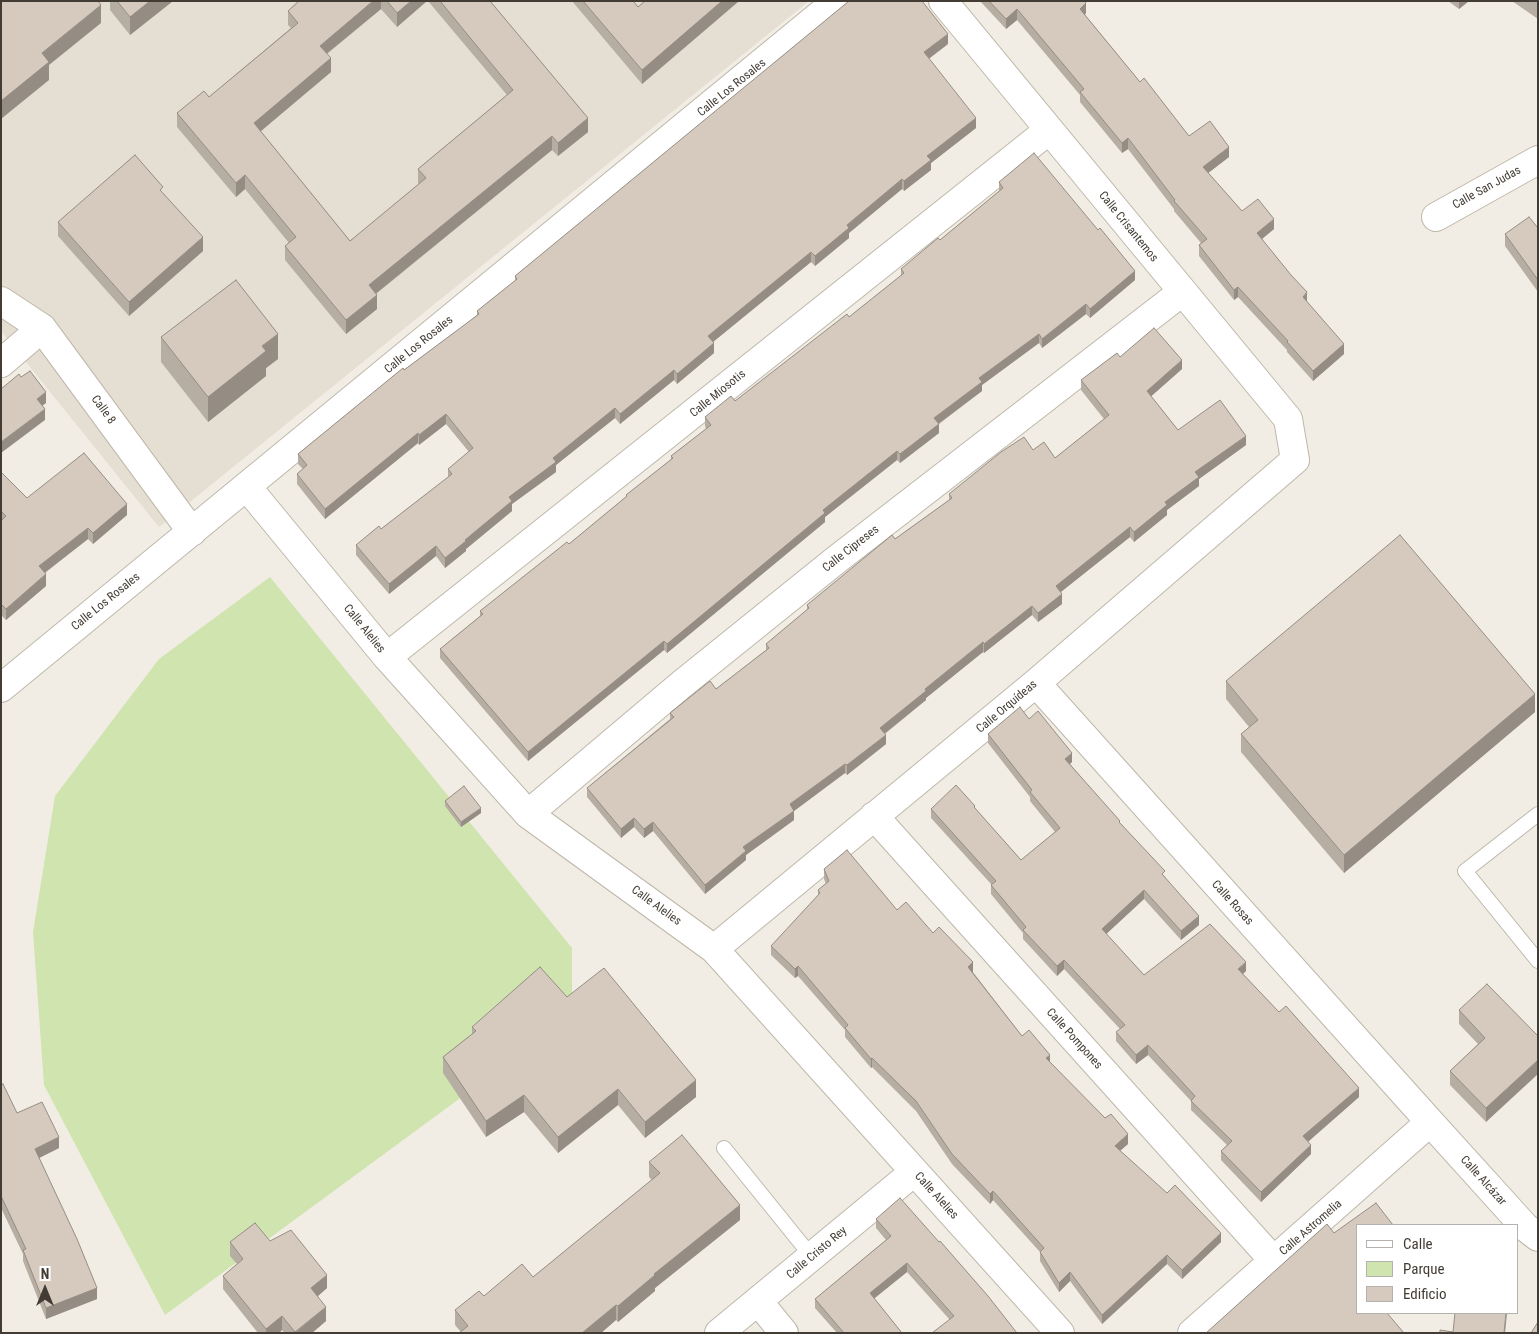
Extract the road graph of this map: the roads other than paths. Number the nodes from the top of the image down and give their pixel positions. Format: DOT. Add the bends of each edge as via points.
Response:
graph roads {
  1 [pos="837,1"];
  2 [pos="943,1"];
  3 [pos="1049,130"];
  4 [pos="1538,160"];
  5 [pos="1436,217"];
  6 [pos="1182,292"];
  7 [pos="1,301"];
  8 [pos="42,328"];
  9 [pos="1,363"];
  10 [pos="1295,460"];
  11 [pos="247,487"];
  12 [pos="192,532"];
  13 [pos="387,657"];
  14 [pos="1036,682"];
  15 [pos="1,688"];
  16 [pos="528,814"];
  17 [pos="1538,814"];
  18 [pos="874,816"];
  19 [pos="714,949"];
  20 [pos="1538,961"];
  21 [pos="1430,1122"];
  22 [pos="724,1148"];
  23 [pos="914,1172"];
  24 [pos="1538,1236"];
  25 [pos="812,1257"];
  26 [pos="1274,1260"];
  27 [pos="758,1301"];
  28 [pos="719,1333"];
  29 [pos="784,1333"];
  30 [pos="1060,1333"];
  31 [pos="1192,1333"];
  1 -- 11 [label="street, Calle Los Rosales"];
  2 -- 3 [label="street, Calle Crisantemos"];
  3 -- 6 [label="street, Calle Crisantemos"];
  3 -- 13 [label="street, Calle Miosotis"];
  4 -- 5 [label="street, Calle San Judas"];
  6 -- 10 [label="street, Calle Crisantemos" via="1288,419"];
  6 -- 16 [label="street, Calle Cipreses" via="836,560"];
  7 -- 8 [label="street, Calle 8"];
  8 -- 9 [label="street"];
  8 -- 12 [label="street, Calle 8"];
  10 -- 14 [label="street, Calle Orquídeas"];
  11 -- 12 [label="street, Calle Los Rosales"];
  11 -- 13 [label="street, Calle Alelies"];
  12 -- 15 [label="street, Calle Los Rosales"];
  13 -- 16 [label="street, Calle Alelies"];
  14 -- 18 [label="street, Calle Orquídeas"];
  14 -- 21 [label="street, Calle Rosas"];
  16 -- 19 [label="street, Calle Alelies"];
  17 -- 20 [label="lane" via="1465,870"];
  18 -- 19 [label="street, Calle Orquídeas"];
  18 -- 26 [label="street, Calle Pompones"];
  19 -- 23 [label="street, Calle Alelies"];
  21 -- 24 [label="street, Calle Alcázar" via="1525,1227"];
  21 -- 26 [label="street, Calle Astromelia"];
  22 -- 25 [label="lane"];
  23 -- 25 [label="street, Calle Cristo Rey"];
  23 -- 30 [label="street, Calle Alelies"];
  25 -- 27 [label="street, Calle Cristo Rey"];
  26 -- 31 [label="street, Calle Astromelia"];
  27 -- 28 [label="street, Calle Cristo Rey"];
  27 -- 29 [label="street"];
}
